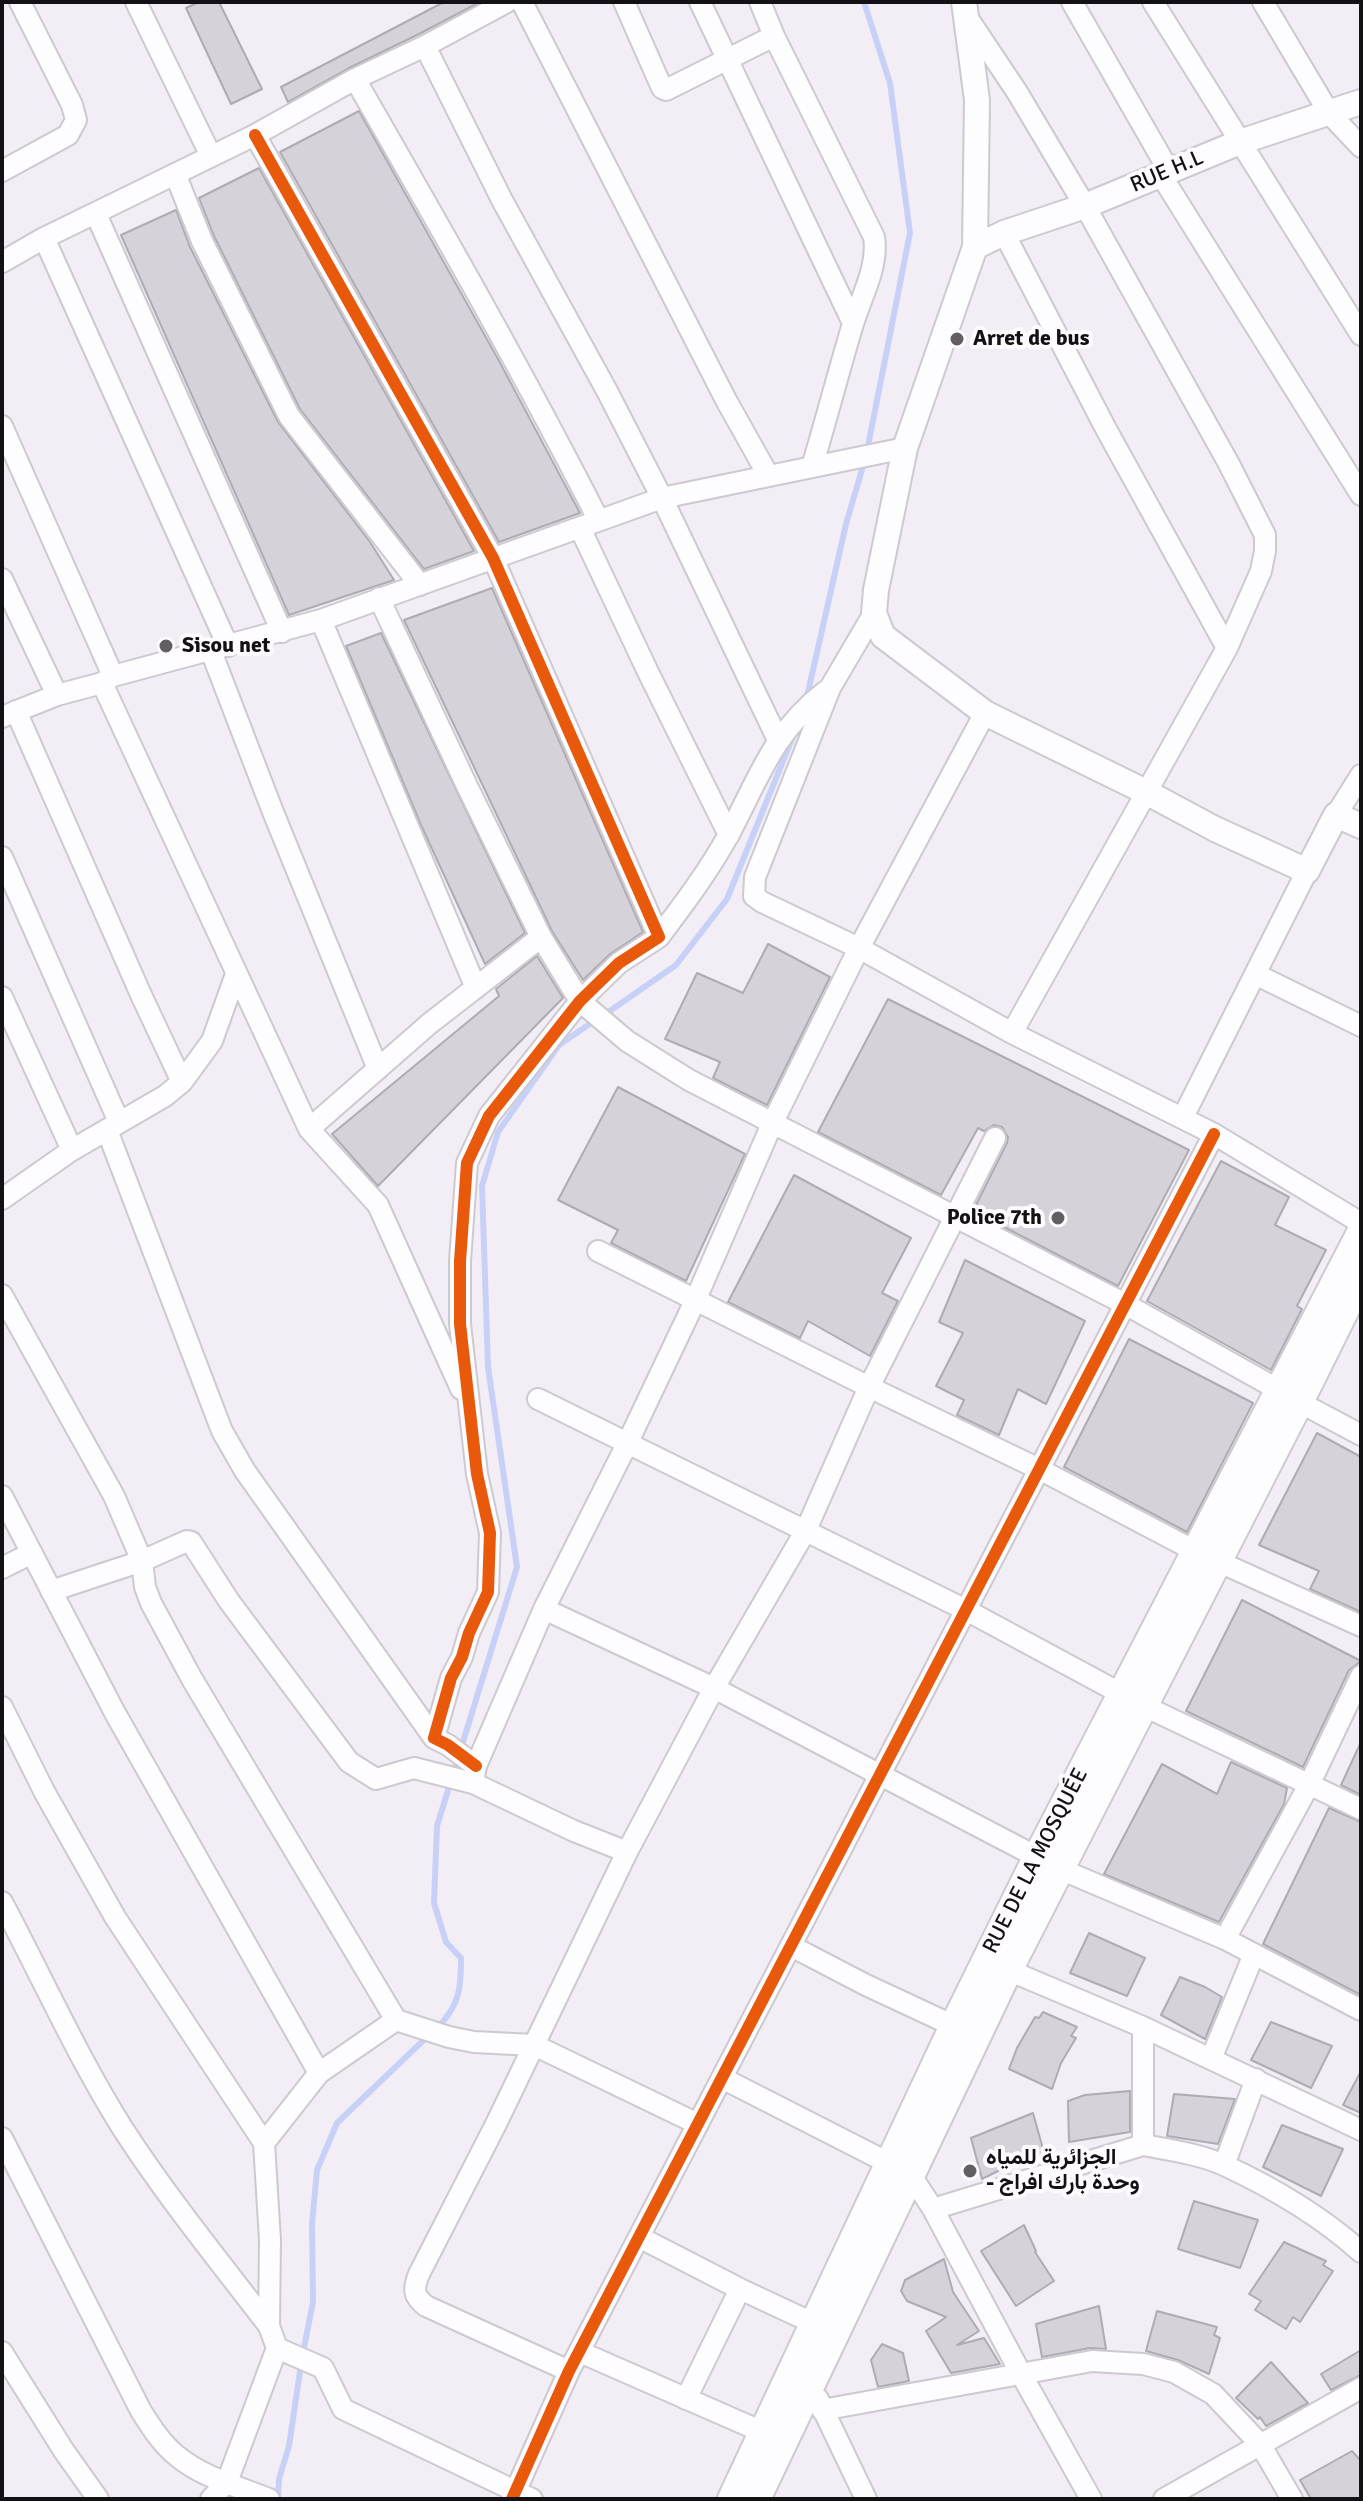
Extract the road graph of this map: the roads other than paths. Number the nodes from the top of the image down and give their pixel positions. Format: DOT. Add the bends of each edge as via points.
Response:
graph roads {
  1 [pos="20,2"];
  2 [pos="136,2"];
  3 [pos="507,2"];
  4 [pos="522,2"];
  5 [pos="624,2"];
  6 [pos="700,2"];
  7 [pos="760,2"];
  8 [pos="1072,2"];
  9 [pos="1153,2"];
  10 [pos="1263,2"];
  11 [pos="966,10"];
  12 [pos="774,36"];
  13 [pos="425,46"];
  14 [pos="726,58"];
  15 [pos="355,79"];
  16 [pos="1361,102"];
  17 [pos="1329,113"];
  18 [pos="255,135"];
  19 [pos="1240,142"];
  20 [pos="1361,147"];
  21 [pos="211,156"];
  22 [pos="5,162"];
  23 [pos="1165,173"];
  24 [pos="176,176"];
  25 [pos="1085,206"];
  26 [pos="96,214"];
  27 [pos="1004,233"];
  28 [pos="44,238"];
  29 [pos="975,247"];
  30 [pos="2,262"];
  31 [pos="853,323"];
  32 [pos="1361,335"];
  33 [pos="2,426"];
  34 [pos="905,448"];
  35 [pos="812,467"];
  36 [pos="768,475"];
  37 [pos="1361,495"];
  38 [pos="662,498"];
  39 [pos="589,524"];
  40 [pos="493,558"];
  41 [pos="2,579"];
  42 [pos="420,585"];
  43 [pos="379,598"];
  44 [pos="874,613"];
  45 [pos="321,620"];
  46 [pos="282,632"];
  47 [pos="1227,648"];
  48 [pos="219,649"];
  49 [pos="108,680"];
  50 [pos="830,688"];
  51 [pos="57,695"];
  52 [pos="985,713"];
  53 [pos="9,714"];
  54 [pos="778,740"];
  55 [pos="1361,775"];
  56 [pos="1146,792"];
  57 [pos="1336,815"];
  58 [pos="1361,826"];
  59 [pos="729,835"];
  60 [pos="2,857"];
  61 [pos="1307,871"];
  62 [pos="541,937"];
  63 [pos="659,937"];
  64 [pos="859,948"];
  65 [pos="236,974"];
  66 [pos="1255,974"];
  67 [pos="476,988"];
  68 [pos="2,997"];
  69 [pos="580,1001"];
  70 [pos="1361,1026"];
  71 [pos="1012,1033"];
  72 [pos="378,1069"];
  73 [pos="182,1082"];
  74 [pos="1183,1117"];
  75 [pos="772,1124"];
  76 [pos="113,1126"];
  77 [pos="309,1129"];
  78 [pos="1214,1134"];
  79 [pos="995,1138"];
  80 [pos="72,1150"];
  81 [pos="2,1199"];
  82 [pos="956,1216"];
  83 [pos="1361,1223"];
  84 [pos="1361,1233"];
  85 [pos="598,1251"];
  86 [pos="1361,1277"];
  87 [pos="2,1295"];
  88 [pos="695,1301"];
  89 [pos="1125,1304"];
  90 [pos="869,1387"];
  91 [pos="1289,1396"];
  92 [pos="538,1399"];
  93 [pos="468,1406"];
  94 [pos="1361,1435"];
  95 [pos="627,1444"];
  96 [pos="1039,1469"];
  97 [pos="2,1496"];
  98 [pos="806,1530"];
  99 [pos="32,1553"];
  100 [pos="1206,1556"];
  101 [pos="142,1561"];
  102 [pos="2,1568"];
  103 [pos="51,1591"];
  104 [pos="544,1609"];
  105 [pos="966,1610"];
  106 [pos="1361,1626"];
  107 [pos="1361,1676"];
  108 [pos="714,1688"];
  109 [pos="1132,1699"];
  110 [pos="2,1707"];
  111 [pos="434,1738"];
  112 [pos="475,1775"];
  113 [pos="879,1776"];
  114 [pos="1310,1783"];
  115 [pos="1361,1809"];
  116 [pos="627,1852"];
  117 [pos="1049,1863"];
  118 [pos="2,1902"];
  119 [pos="1225,1939"];
  120 [pos="791,1946"];
  121 [pos="1254,1954"];
  122 [pos="1008,1970"];
  123 [pos="1361,2010"];
  124 [pos="396,2020"];
  125 [pos="954,2026"];
  126 [pos="1143,2027"];
  127 [pos="534,2045"];
  128 [pos="1211,2059"];
  129 [pos="319,2073"];
  130 [pos="722,2078"];
  131 [pos="1256,2079"];
  132 [pos="698,2124"];
  133 [pos="1361,2130"];
  134 [pos="2,2138"];
  135 [pos="264,2143"];
  136 [pos="1143,2145"];
  137 [pos="1224,2165"];
  138 [pos="900,2169"];
  139 [pos="933,2209"];
  140 [pos="639,2237"];
  141 [pos="1361,2252"];
  142 [pos="740,2289"];
  143 [pos="815,2324"];
  144 [pos="269,2326"];
  145 [pos="277,2348"];
  146 [pos="2,2352"];
  147 [pos="580,2352"];
  148 [pos="569,2371"];
  149 [pos="1020,2372"];
  150 [pos="1361,2388"];
  151 [pos="817,2397"];
  152 [pos="686,2399"];
  153 [pos="774,2437"];
  154 [pos="1260,2444"];
  155 [pos="227,2482"];
  156 [pos="520,2496"];
  157 [pos="98,2499"];
  158 [pos="211,2499"];
  159 [pos="269,2499"];
  160 [pos="732,2499"];
  161 [pos="756,2499"];
  162 [pos="866,2499"];
  163 [pos="1091,2499"];
  164 [pos="1164,2499"];
  165 [pos="1292,2499"];
  1 -- 22 [label="street" via="76,120 68,135"];
  2 -- 21 [label="street"];
  3 -- 13 [label="street"];
  4 -- 36 [label="street"];
  5 -- 14 [label="street" via="664,90"];
  6 -- 14 [label="street"];
  7 -- 12 [label="street"];
  8 -- 23 [label="street"];
  9 -- 19 [label="street"];
  10 -- 17 [label="street"];
  11 -- 25 [label="street"];
  11 -- 29 [label="street" via="977,100"];
  12 -- 14 [label="street"];
  12 -- 31 [label="street" via="874,237 874,261"];
  13 -- 15 [label="street"];
  13 -- 38 [label="street"];
  14 -- 31 [label="street"];
  15 -- 18 [label="street"];
  15 -- 39 [label="street" via="492,319"];
  16 -- 17 [label="street, RUE H.L"];
  17 -- 19 [label="street, RUE H.L"];
  17 -- 20 [label="street"];
  18 -- 21 [label="street"];
  18 -- 40 [label="street"];
  19 -- 23 [label="street, RUE H.L"];
  19 -- 32 [label="street"];
  21 -- 24 [label="street"];
  23 -- 25 [label="street, RUE H.L"];
  23 -- 37 [label="street"];
  24 -- 26 [label="street"];
  24 -- 42 [label="street" via="202,241 289,416"];
  25 -- 27 [label="street, RUE H.L"];
  25 -- 47 [label="street" via="1265,535 1261,571"];
  26 -- 28 [label="street"];
  26 -- 46 [label="street"];
  27 -- 29 [label="street, RUE H.L"];
  27 -- 47 [label="street"];
  28 -- 30 [label="street"];
  28 -- 48 [label="street"];
  29 -- 34 [label="street"];
  31 -- 35 [label="street"];
  33 -- 49 [label="street"];
  34 -- 35 [label="street"];
  34 -- 44 [label="street"];
  35 -- 36 [label="street"];
  36 -- 38 [label="street"];
  38 -- 39 [label="street"];
  38 -- 54 [label="street"];
  39 -- 40 [label="street"];
  39 -- 59 [label="street" via="648,672"];
  40 -- 42 [label="street"];
  40 -- 63 [label="street"];
  41 -- 51 [label="street"];
  42 -- 43 [label="street"];
  43 -- 45 [label="street"];
  43 -- 62 [label="street"];
  44 -- 50 [label="street"];
  44 -- 52 [label="street" via="883,636"];
  45 -- 46 [label="street"];
  45 -- 67 [label="street"];
  46 -- 48 [label="street"];
  47 -- 56 [label="street"];
  48 -- 49 [label="street"];
  48 -- 72 [label="street" via="273,812"];
  49 -- 51 [label="street"];
  49 -- 65 [label="street"];
  50 -- 54 [label="street" via="804,708"];
  50 -- 64 [label="street" via="755,877 754,896"];
  51 -- 53 [label="street"];
  52 -- 56 [label="street"];
  52 -- 64 [label="street"];
  53 -- 73 [label="street"];
  54 -- 59 [label="street"];
  55 -- 57 [label="street"];
  56 -- 61 [label="street"];
  56 -- 71 [label="street"];
  57 -- 58 [label="street"];
  57 -- 61 [label="street"];
  59 -- 63 [label="street"];
  60 -- 76 [label="street"];
  61 -- 66 [label="street"];
  62 -- 67 [label="street"];
  62 -- 69 [label="street"];
  63 -- 69 [label="street" via="619,963"];
  64 -- 71 [label="street"];
  64 -- 75 [label="street"];
  65 -- 73 [label="street" via="212,1041"];
  65 -- 77 [label="street"];
  66 -- 70 [label="street"];
  66 -- 74 [label="street"];
  67 -- 72 [label="street"];
  68 -- 80 [label="street"];
  69 -- 75 [label="street" via="639,1049"];
  69 -- 93 [label="street" via="489,1116 467,1163 460,1324"];
  71 -- 74 [label="street"];
  72 -- 77 [label="street"];
  73 -- 76 [label="street"];
  74 -- 78 [label="street"];
  75 -- 82 [label="street"];
  75 -- 88 [label="street"];
  76 -- 80 [label="street"];
  76 -- 111 [label="street" via="222,1431"];
  77 -- 93 [label="street" via="378,1205"];
  78 -- 83 [label="street"];
  78 -- 89 [label="street"];
  79 -- 82 [label="street"];
  80 -- 81 [label="street"];
  82 -- 89 [label="street"];
  82 -- 90 [label="street"];
  84 -- 91 [label="main road, RUE DE LA MOSQUÉE"];
  85 -- 88 [label="street"];
  86 -- 91 [label="main road"];
  87 -- 101 [label="street" via="114,1496"];
  88 -- 90 [label="street"];
  88 -- 95 [label="street"];
  89 -- 91 [label="street"];
  89 -- 96 [label="street"];
  90 -- 96 [label="street"];
  90 -- 98 [label="street"];
  91 -- 94 [label="street"];
  91 -- 100 [label="main road, RUE DE LA MOSQUÉE"];
  92 -- 95 [label="street"];
  93 -- 111 [label="street" via="490,1533 488,1592 451,1678"];
  95 -- 98 [label="street"];
  95 -- 104 [label="street"];
  96 -- 100 [label="street"];
  96 -- 105 [label="street"];
  97 -- 99 [label="street"];
  98 -- 105 [label="street"];
  98 -- 108 [label="street"];
  99 -- 102 [label="street"];
  99 -- 103 [label="street"];
  100 -- 106 [label="street"];
  100 -- 109 [label="main road, RUE DE LA MOSQUÉE"];
  101 -- 103 [label="street"];
  101 -- 112 [label="street" via="187,1541 194,1544 229,1601 349,1762 369,1776 383,1778 414,1768"];
  101 -- 124 [label="street" via="151,1603 192,1679"];
  103 -- 129 [label="street"];
  104 -- 108 [label="street"];
  104 -- 112 [label="street"];
  105 -- 109 [label="street"];
  105 -- 113 [label="street"];
  107 -- 114 [label="street"];
  108 -- 113 [label="street"];
  108 -- 116 [label="street"];
  109 -- 114 [label="street"];
  109 -- 117 [label="main road, RUE DE LA MOSQUÉE"];
  110 -- 135 [label="street" via="115,1917"];
  111 -- 112 [label="street" via="448,1745"];
  112 -- 116 [label="street" via="574,1831"];
  113 -- 117 [label="street"];
  113 -- 120 [label="street"];
  114 -- 115 [label="street"];
  114 -- 119 [label="street"];
  116 -- 127 [label="street"];
  117 -- 119 [label="street"];
  117 -- 122 [label="main road"];
  117 -- 125 [label="main road, RUE DE LA MOSQUÉE"];
  118 -- 144 [label="street" via="123,2129"];
  119 -- 121 [label="street"];
  120 -- 125 [label="street"];
  120 -- 130 [label="street"];
  121 -- 123 [label="street"];
  121 -- 128 [label="street"];
  122 -- 126 [label="street"];
  122 -- 138 [label="main road"];
  124 -- 127 [label="street" via="474,2042"];
  124 -- 129 [label="street"];
  125 -- 138 [label="main road, RUE DE LA MOSQUÉE"];
  126 -- 128 [label="street"];
  126 -- 136 [label="street"];
  127 -- 132 [label="street"];
  127 -- 148 [label="street" via="414,2288 426,2306"];
  128 -- 131 [label="street"];
  129 -- 135 [label="street"];
  130 -- 132 [label="street"];
  130 -- 138 [label="street"];
  131 -- 133 [label="street"];
  131 -- 137 [label="street"];
  132 -- 140 [label="street"];
  134 -- 155 [label="street" via="141,2411 175,2455"];
  135 -- 144 [label="street"];
  136 -- 137 [label="street"];
  136 -- 139 [label="street"];
  137 -- 141 [label="street" via="1321,2219"];
  138 -- 139 [label="street"];
  138 -- 143 [label="main road, RUE DE LA MOSQUÉE"];
  138 -- 151 [label="main road"];
  139 -- 149 [label="street"];
  140 -- 142 [label="street"];
  140 -- 147 [label="street"];
  142 -- 143 [label="street"];
  142 -- 152 [label="street"];
  143 -- 153 [label="main road, RUE DE LA MOSQUÉE"];
  144 -- 145 [label="street"];
  145 -- 155 [label="street"];
  145 -- 156 [label="street" via="323,2368 343,2409"];
  146 -- 157 [label="street"];
  147 -- 148 [label="street"];
  147 -- 152 [label="street"];
  148 -- 156 [label="street"];
  149 -- 151 [label="street"];
  149 -- 154 [label="street" via="1092,2361 1174,2372 1213,2394"];
  149 -- 163 [label="street"];
  150 -- 154 [label="street"];
  151 -- 153 [label="main road"];
  151 -- 162 [label="street"];
  152 -- 153 [label="street"];
  153 -- 160 [label="main road, RUE DE LA MOSQUÉE"];
  153 -- 161 [label="main road"];
  154 -- 164 [label="street"];
  154 -- 165 [label="street"];
  155 -- 158 [label="street"];
  155 -- 159 [label="street"];
}
